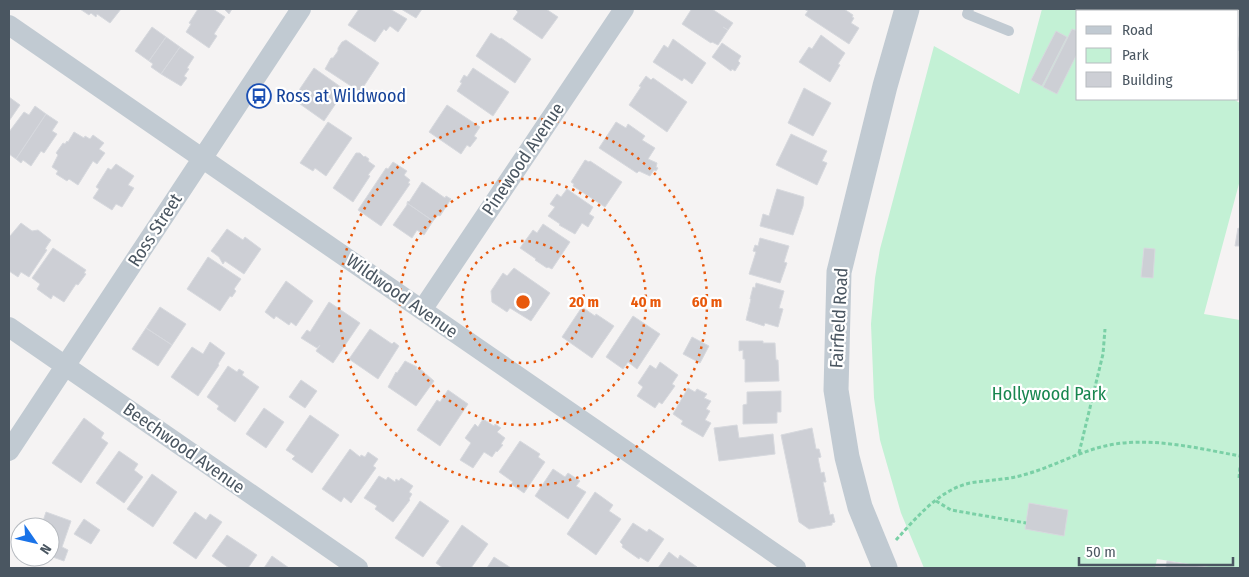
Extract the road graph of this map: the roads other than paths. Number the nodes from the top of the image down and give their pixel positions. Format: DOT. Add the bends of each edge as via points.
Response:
graph roads {
  1 [pos="300,9"];
  2 [pos="624,9"];
  3 [pos="907,9"];
  4 [pos="969,9"];
  5 [pos="9,24"];
  6 [pos="1009,31"];
  7 [pos="202,158"];
  8 [pos="422,310"];
  9 [pos="9,327"];
  10 [pos="65,366"];
  11 [pos="9,451"];
  12 [pos="882,563"];
  13 [pos="358,568"];
  14 [pos="796,568"];
  1 -- 7 [label="street, Ross Street"];
  2 -- 8 [label="street, Pinewood Avenue"];
  3 -- 12 [label="street, Fairfield Road" via="839,272 836,390 855,490"];
  4 -- 6 [label="lane" via="968,14"];
  5 -- 7 [label="street, Wildwood Avenue"];
  7 -- 8 [label="street, Wildwood Avenue"];
  7 -- 10 [label="street, Ross Street"];
  8 -- 14 [label="street, Wildwood Avenue"];
  9 -- 10 [label="street, Beechwood Avenue"];
  10 -- 11 [label="street, Ross Street"];
  10 -- 13 [label="street, Beechwood Avenue"];
}
